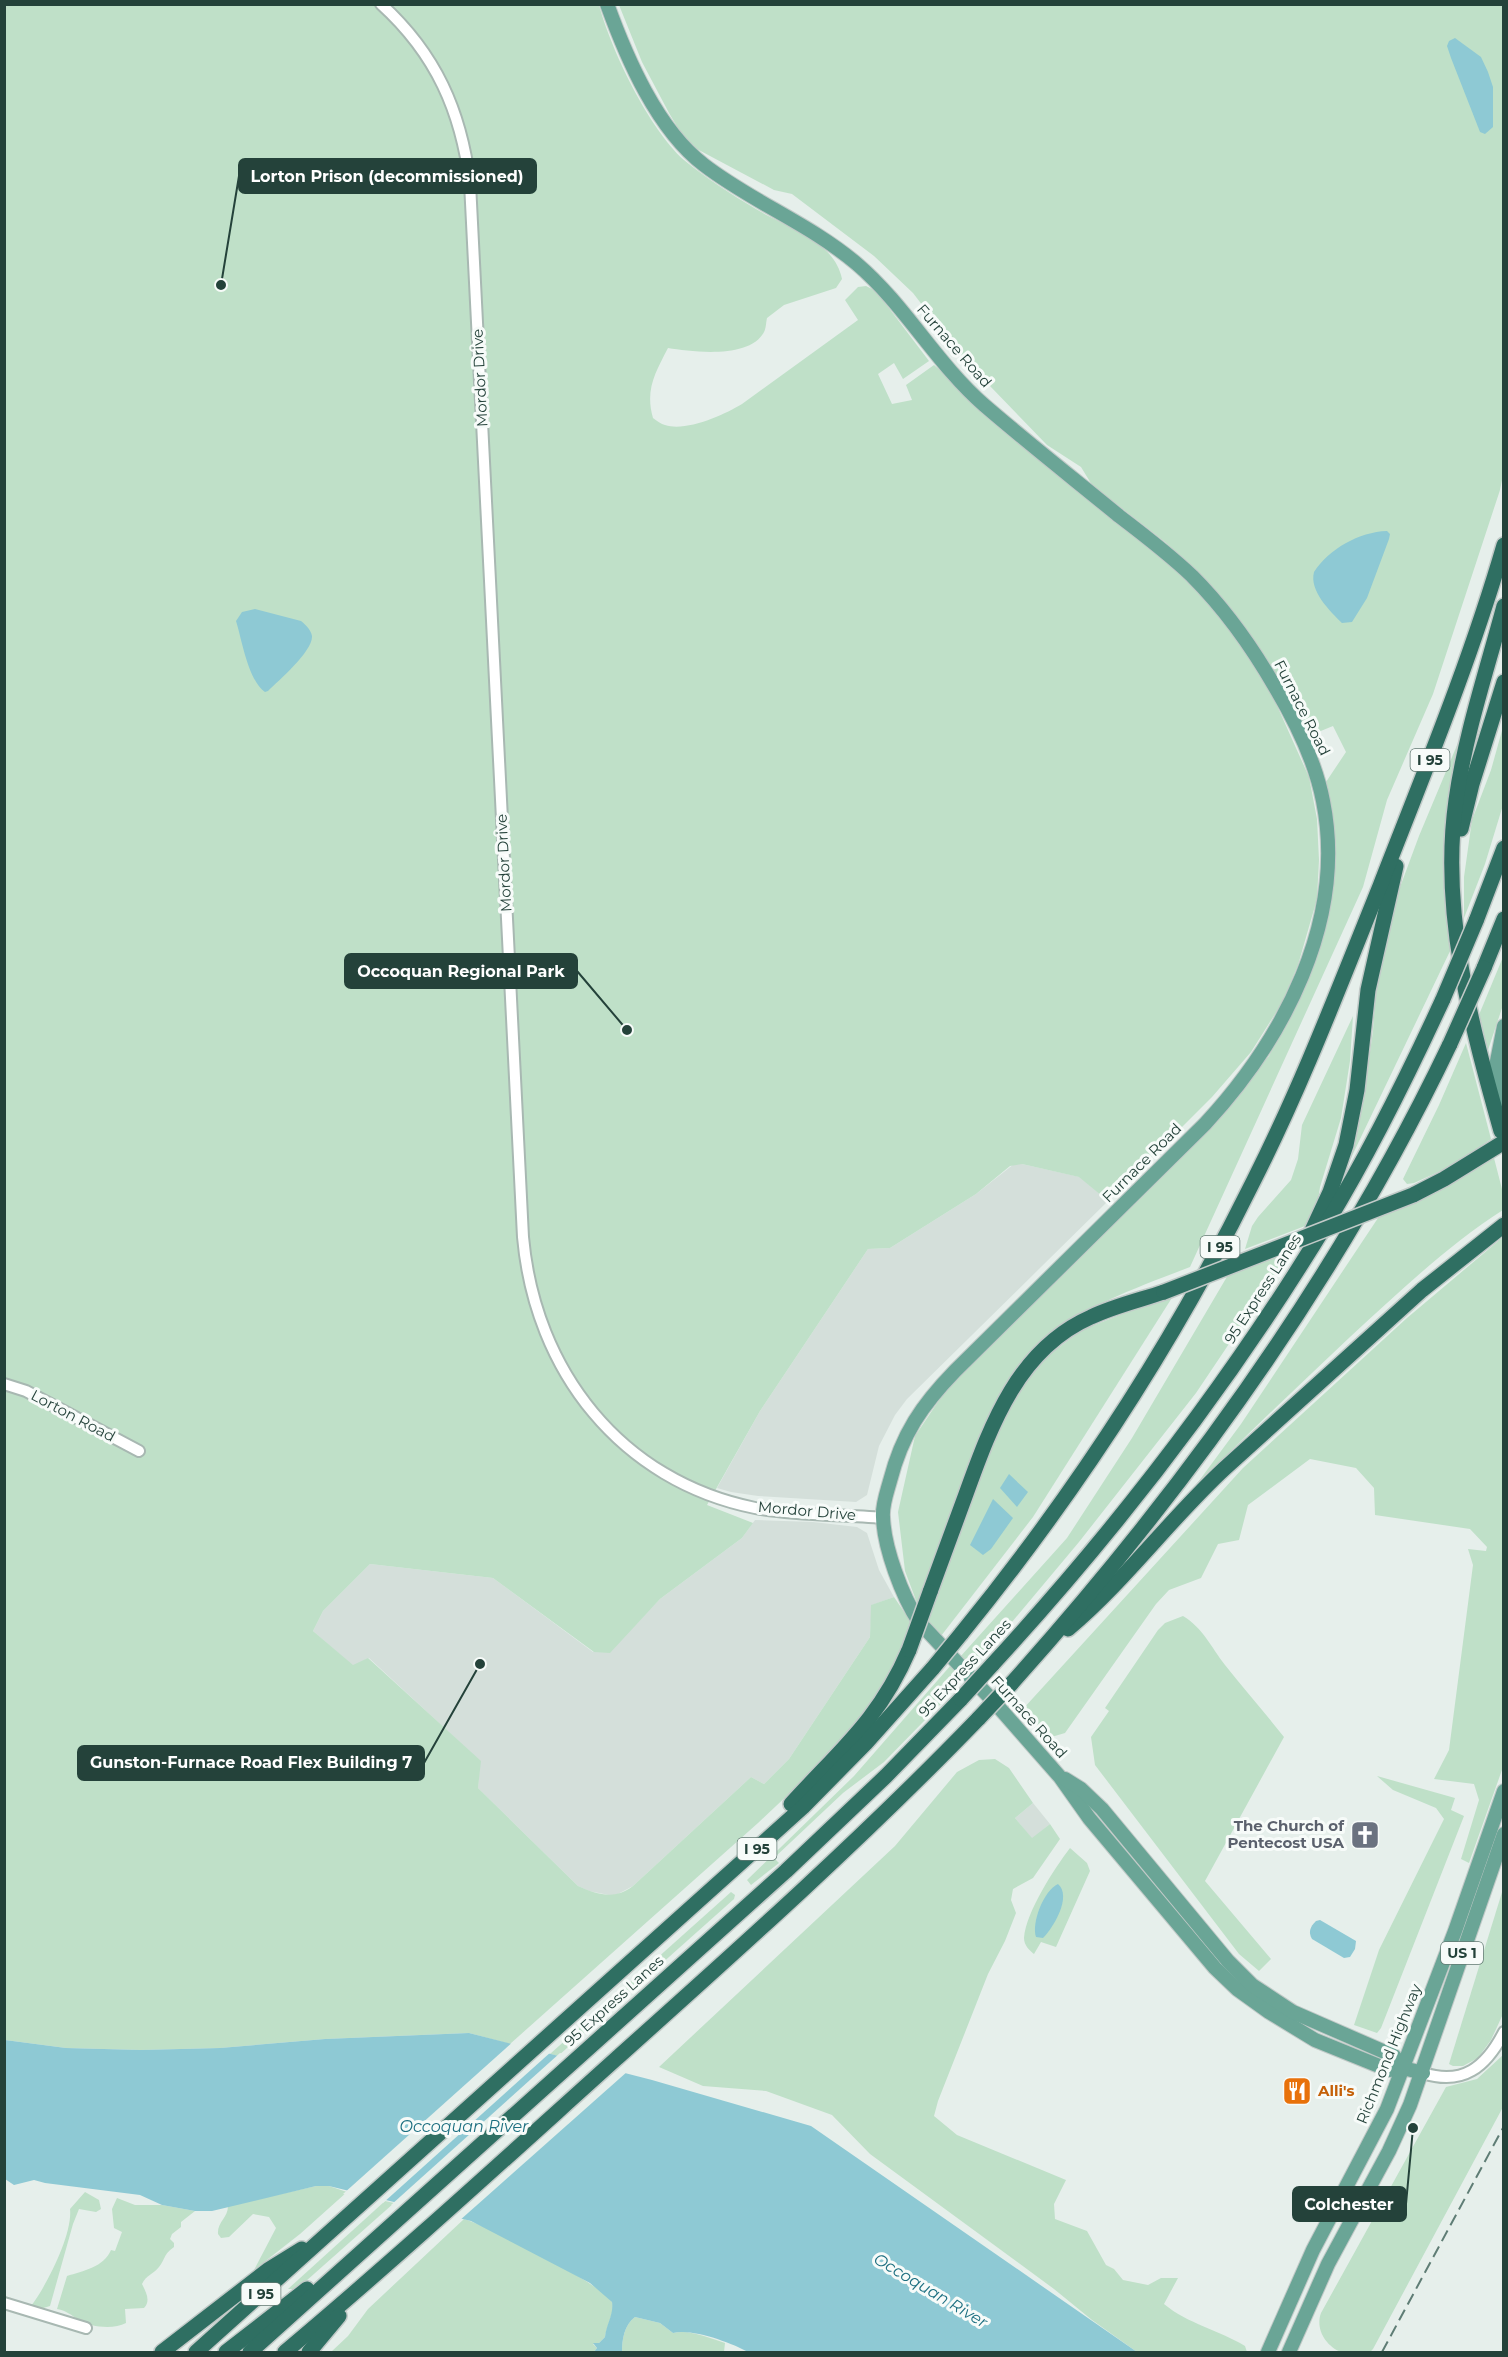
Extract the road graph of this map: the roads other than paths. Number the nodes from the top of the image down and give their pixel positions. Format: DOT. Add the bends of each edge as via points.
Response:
graph roads {
  1 [pos="381,4"];
  2 [pos="607,4"];
  3 [pos="1503,545"];
  4 [pos="1503,606"];
  5 [pos="1503,682"];
  6 [pos="1406,819"];
  7 [pos="1503,848"];
  8 [pos="1454,912"];
  9 [pos="1503,919"];
  10 [pos="1503,1026"];
  11 [pos="1502,1138"];
  12 [pos="1503,1226"];
  13 [pos="1284,1293"];
  14 [pos="4,1384"];
  15 [pos="139,1451"];
  16 [pos="883,1518"];
  17 [pos="1034,1658"];
  18 [pos="1060,1777"];
  19 [pos="1503,1791"];
  20 [pos="1503,1834"];
  21 [pos="743,1862"];
  22 [pos="1211,1940"];
  23 [pos="1200,1950"];
  24 [pos="1503,2032"];
  25 [pos="1403,2068"];
  26 [pos="1422,2073"];
  27 [pos="325,2236"];
  28 [pos="373,2241"];
  29 [pos="373,2277"];
  30 [pos="4,2303"];
  31 [pos="86,2328"];
  32 [pos="162,2352"];
  33 [pos="196,2352"];
  34 [pos="226,2352"];
  35 [pos="250,2352"];
  36 [pos="285,2352"];
  37 [pos="309,2352"];
  38 [pos="1268,2352"];
  39 [pos="1289,2352"];
  1 -- 16 [label="street, Mordor Drive" via="414,40 442,84 462,135 470,183 523,1238 538,1318 559,1364 589,1407 624,1443 667,1474 707,1494 753,1508"];
  2 -- 16 [label="main road, Furnace Road" via="648,94 682,146 727,181 823,238 860,266 968,390 1161,548 1215,601 1252,650 1294,722 1313,765 1325,809 1328,856 1321,916 1297,986 1267,1046 1205,1124 925,1404 901,1445"];
  3 -- 6 [label="highway, I 95" via="1473,644"];
  4 -- 8 [label="highway" via="1463,759 1456,801 1452,850"];
  5 -- 8 [label="highway" via="1465,812"];
  6 -- 13 [label="highway" via="1373,963 1346,1145 1330,1192"];
  6 -- 21 [label="highway, I 95, bridge" via="1301,1081 1256,1178 1146,1377 1044,1528 933,1668 858,1751"];
  7 -- 13 [label="highway, 95 Express Lanes, bridge" via="1443,999 1399,1091 1330,1219"];
  8 -- 11 [label="highway" via="1474,1034"];
  9 -- 17 [label="highway, bridge" via="1450,1044 1376,1188 1287,1333 1185,1474"];
  10 -- 11 [label="main road" via="1497,1080"];
  11 -- 21 [label="highway, bridge" via="1478,1159 1413,1195 1090,1317 1044,1350 1018,1379 989,1430 909,1650 892,1686 869,1721"];
  12 -- 17 [label="highway" via="1422,1290 1224,1469 1090,1611"];
  13 -- 28 [label="highway, 95 Express Lanes, bridge" via="1179,1442 1054,1598 961,1699 828,1832"];
  14 -- 15 [label="street, Lorton Road" via="26,1390"];
  16 -- 18 [label="main road, Furnace Road" via="897,1576 919,1622"];
  17 -- 29 [label="highway, bridge" via="849,1849"];
  18 -- 22 [label="main road, Furnace Road" via="1081,1789 1102,1809"];
  18 -- 23 [label="main road, Furnace Road" via="1089,1818"];
  19 -- 25 [label="main road, Richmond Highway / US 1"];
  20 -- 26 [label="main road, US 1"];
  21 -- 27 [label="highway, I 95"];
  22 -- 23 [label="main road"];
  22 -- 25 [label="main road, Furnace Road" via="1242,1976 1275,2001 1394,2056"];
  23 -- 25 [label="main road, Furnace Road" via="1237,1989 1298,2031 1386,2069"];
  24 -- 26 [label="street, Furnace Road" via="1490,2056 1471,2071 1444,2078"];
  25 -- 26 [label="main road, Furnace Road"];
  25 -- 38 [label="main road, Richmond Highway / US 1" via="1375,2134 1295,2289"];
  26 -- 39 [label="main road, US 1" via="1389,2151 1328,2264"];
  27 -- 32 [label="highway" via="277,2263"];
  27 -- 33 [label="highway, I 95"];
  28 -- 34 [label="highway"];
  28 -- 35 [label="highway, 95 Express Lanes"];
  29 -- 36 [label="highway"];
  29 -- 37 [label="highway"];
  30 -- 31 [label="street"];
}
